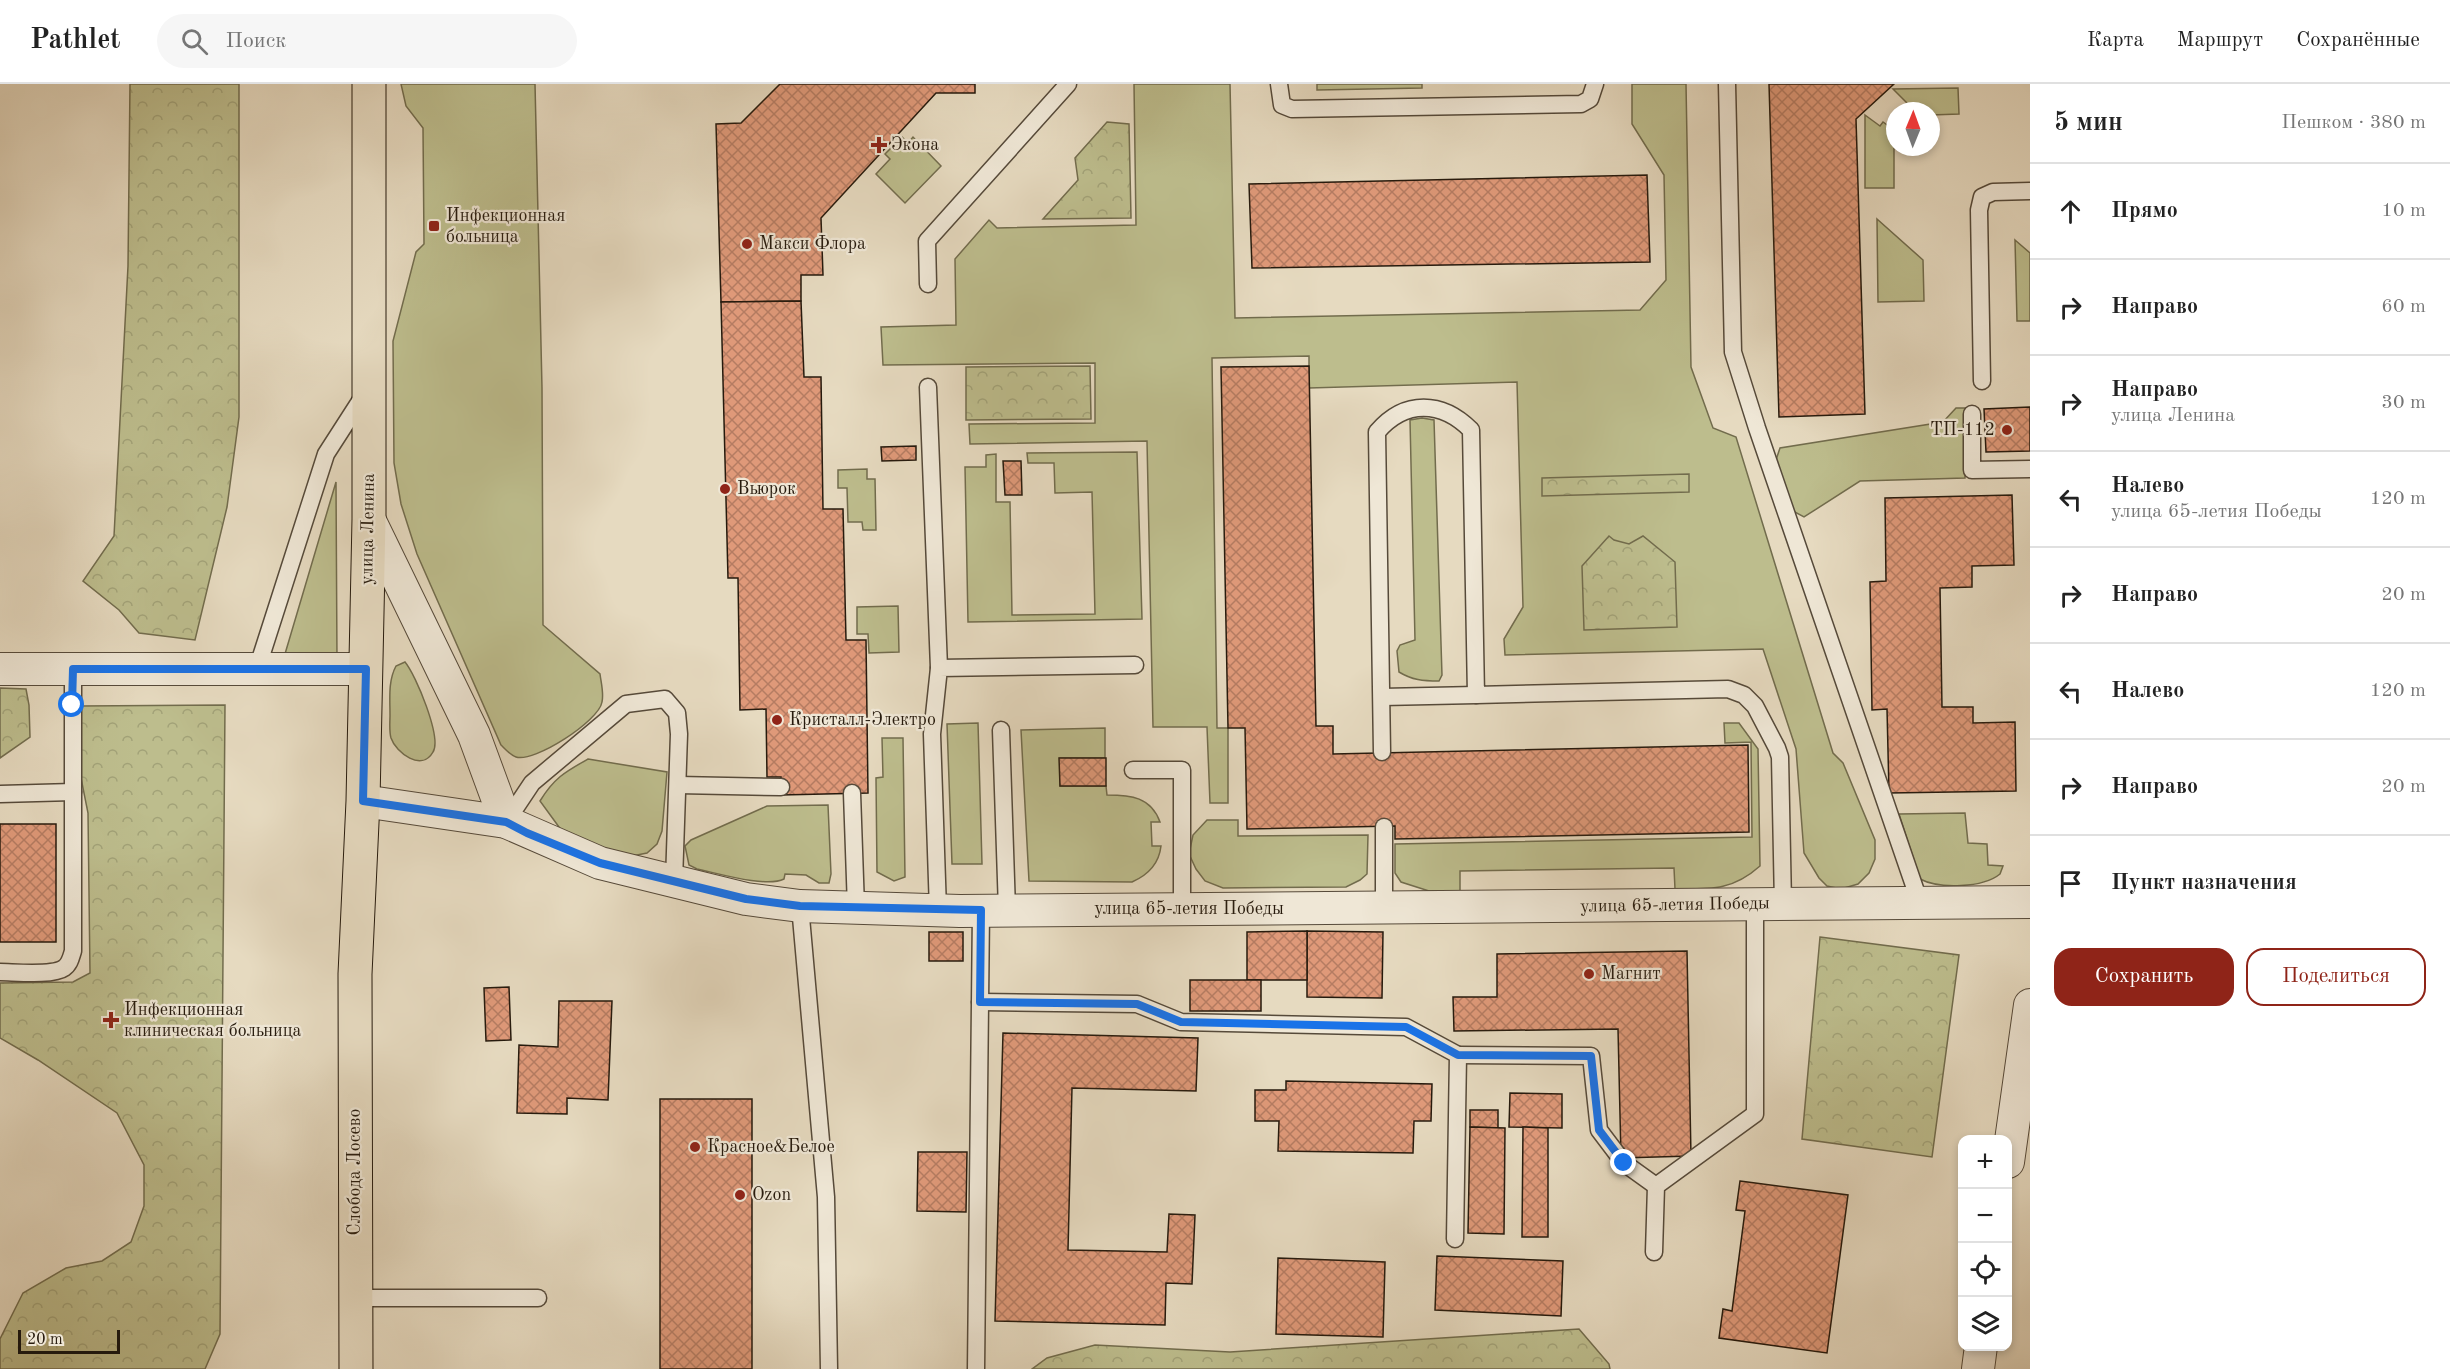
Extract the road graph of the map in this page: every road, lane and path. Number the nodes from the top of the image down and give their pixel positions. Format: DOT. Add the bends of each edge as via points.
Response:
graph roads {
  1 [pos="369,84"];
  2 [pos="1068,84"];
  3 [pos="1279,84"];
  4 [pos="1595,84"];
  5 [pos="1727,84"];
  6 [pos="2030,191"];
  7 [pos="928,284"];
  8 [pos="1982,381"];
  9 [pos="369,387"];
  10 [pos="928,387"];
  11 [pos="1972,414"];
  12 [pos="2030,469"];
  13 [pos="369,519"];
  14 [pos="1135,665"];
  15 [pos="939,668"];
  16 [pos="0,669"];
  17 [pos="73,669"];
  18 [pos="257,669"];
  19 [pos="366,669"];
  20 [pos="1476,695"];
  21 [pos="1382,697"];
  22 [pos="1001,730"];
  23 [pos="1382,752"];
  24 [pos="1133,770"];
  25 [pos="678,785"];
  26 [pos="781,787"];
  27 [pos="73,792"];
  28 [pos="0,794"];
  29 [pos="852,794"];
  30 [pos="363,801"];
  31 [pos="506,822"];
  32 [pos="1384,827"];
  33 [pos="674,881"];
  34 [pos="2030,902"];
  35 [pos="1920,903"];
  36 [pos="1769,904"];
  37 [pos="800,906"];
  38 [pos="1384,907"];
  39 [pos="856,908"];
  40 [pos="1182,909"];
  41 [pos="938,910"];
  42 [pos="994,910"];
  43 [pos="0,972"];
  44 [pos="355,974"];
  45 [pos="980,1002"];
  46 [pos="2030,1005"];
  47 [pos="1458,1055"];
  48 [pos="2011,1135"];
  49 [pos="1656,1185"];
  50 [pos="1455,1239"];
  51 [pos="1654,1252"];
  52 [pos="356,1298"];
  53 [pos="538,1298"];
  54 [pos="1980,1351"];
  55 [pos="356,1369"];
  56 [pos="829,1369"];
  57 [pos="976,1369"];
  58 [pos="1978,1369"];
  1 -- 9 [label="main road, улица Ленина"];
  2 -- 7 [label="lane" via="927,241"];
  3 -- 4 [label="lane" via="1282,105 1292,110 1581,104 1590,99"];
  5 -- 35 [label="lane" via="1733,352"];
  6 -- 8 [label="lane" via="1993,192 1982,197"];
  9 -- 13 [label="main road, улица Ленина"];
  9 -- 18 [label="lane" via="326,453"];
  10 -- 15 [label="lane"];
  11 -- 12 [label="lane" via="1972,470"];
  13 -- 19 [label="main road, улица Ленина"];
  13 -- 31 [label="street" via="474,735"];
  14 -- 15 [label="lane"];
  15 -- 41 [label="lane" via="932,734"];
  16 -- 17 [label="street"];
  17 -- 18 [label="street"];
  17 -- 27 [label="lane"];
  18 -- 19 [label="street"];
  19 -- 30 [label="main road, улица Ленина"];
  20 -- 21 [label="lane"];
  20 -- 21 [label="lane" via="1472,430 1459,418 1421,407 1401,412 1377,432"];
  20 -- 36 [label="lane" via="1728,689 1744,695 1764,719 1780,757"];
  21 -- 23 [label="lane"];
  22 -- 42 [label="lane"];
  24 -- 40 [label="lane" via="1182,770"];
  25 -- 26 [label="lane"];
  25 -- 31 [label="lane" via="677,713 665,699 626,704 532,783"];
  25 -- 33 [label="lane"];
  27 -- 28 [label="lane"];
  27 -- 43 [label="lane" via="70,960 56,972"];
  29 -- 39 [label="lane"];
  30 -- 31 [label="street, улица 65-летия Победы"];
  30 -- 44 [label="main road, улица Ленина"];
  31 -- 33 [label="street, улица 65-летия Победы" via="600,863"];
  32 -- 38 [label="lane"];
  33 -- 37 [label="street, улица 65-летия Победы" via="746,899"];
  34 -- 35 [label="street, улица 65-летия Победы"];
  35 -- 36 [label="street, улица 65-летия Победы"];
  36 -- 38 [label="street, улица 65-летия Победы"];
  36 -- 49 [label="lane" via="1755,1114"];
  37 -- 39 [label="street, улица 65-летия Победы"];
  37 -- 56 [label="lane" via="826,1197"];
  38 -- 40 [label="street, улица 65-летия Победы"];
  39 -- 41 [label="street, улица 65-летия Победы"];
  40 -- 42 [label="street, улица 65-летия Победы"];
  41 -- 42 [label="street, улица 65-летия Победы"];
  42 -- 45 [label="lane"];
  44 -- 52 [label="main road, Слобода Лосево"];
  45 -- 47 [label="lane" via="1137,1004 1181,1022 1406,1027"];
  45 -- 57 [label="lane"];
  46 -- 48 [label="street"];
  47 -- 49 [label="lane" via="1591,1056 1599,1130 1624,1163"];
  47 -- 50 [label="lane"];
  49 -- 51 [label="lane"];
  52 -- 53 [label="lane"];
  52 -- 55 [label="main road, Слобода Лосево"];
  54 -- 58 [label="street"];
}
